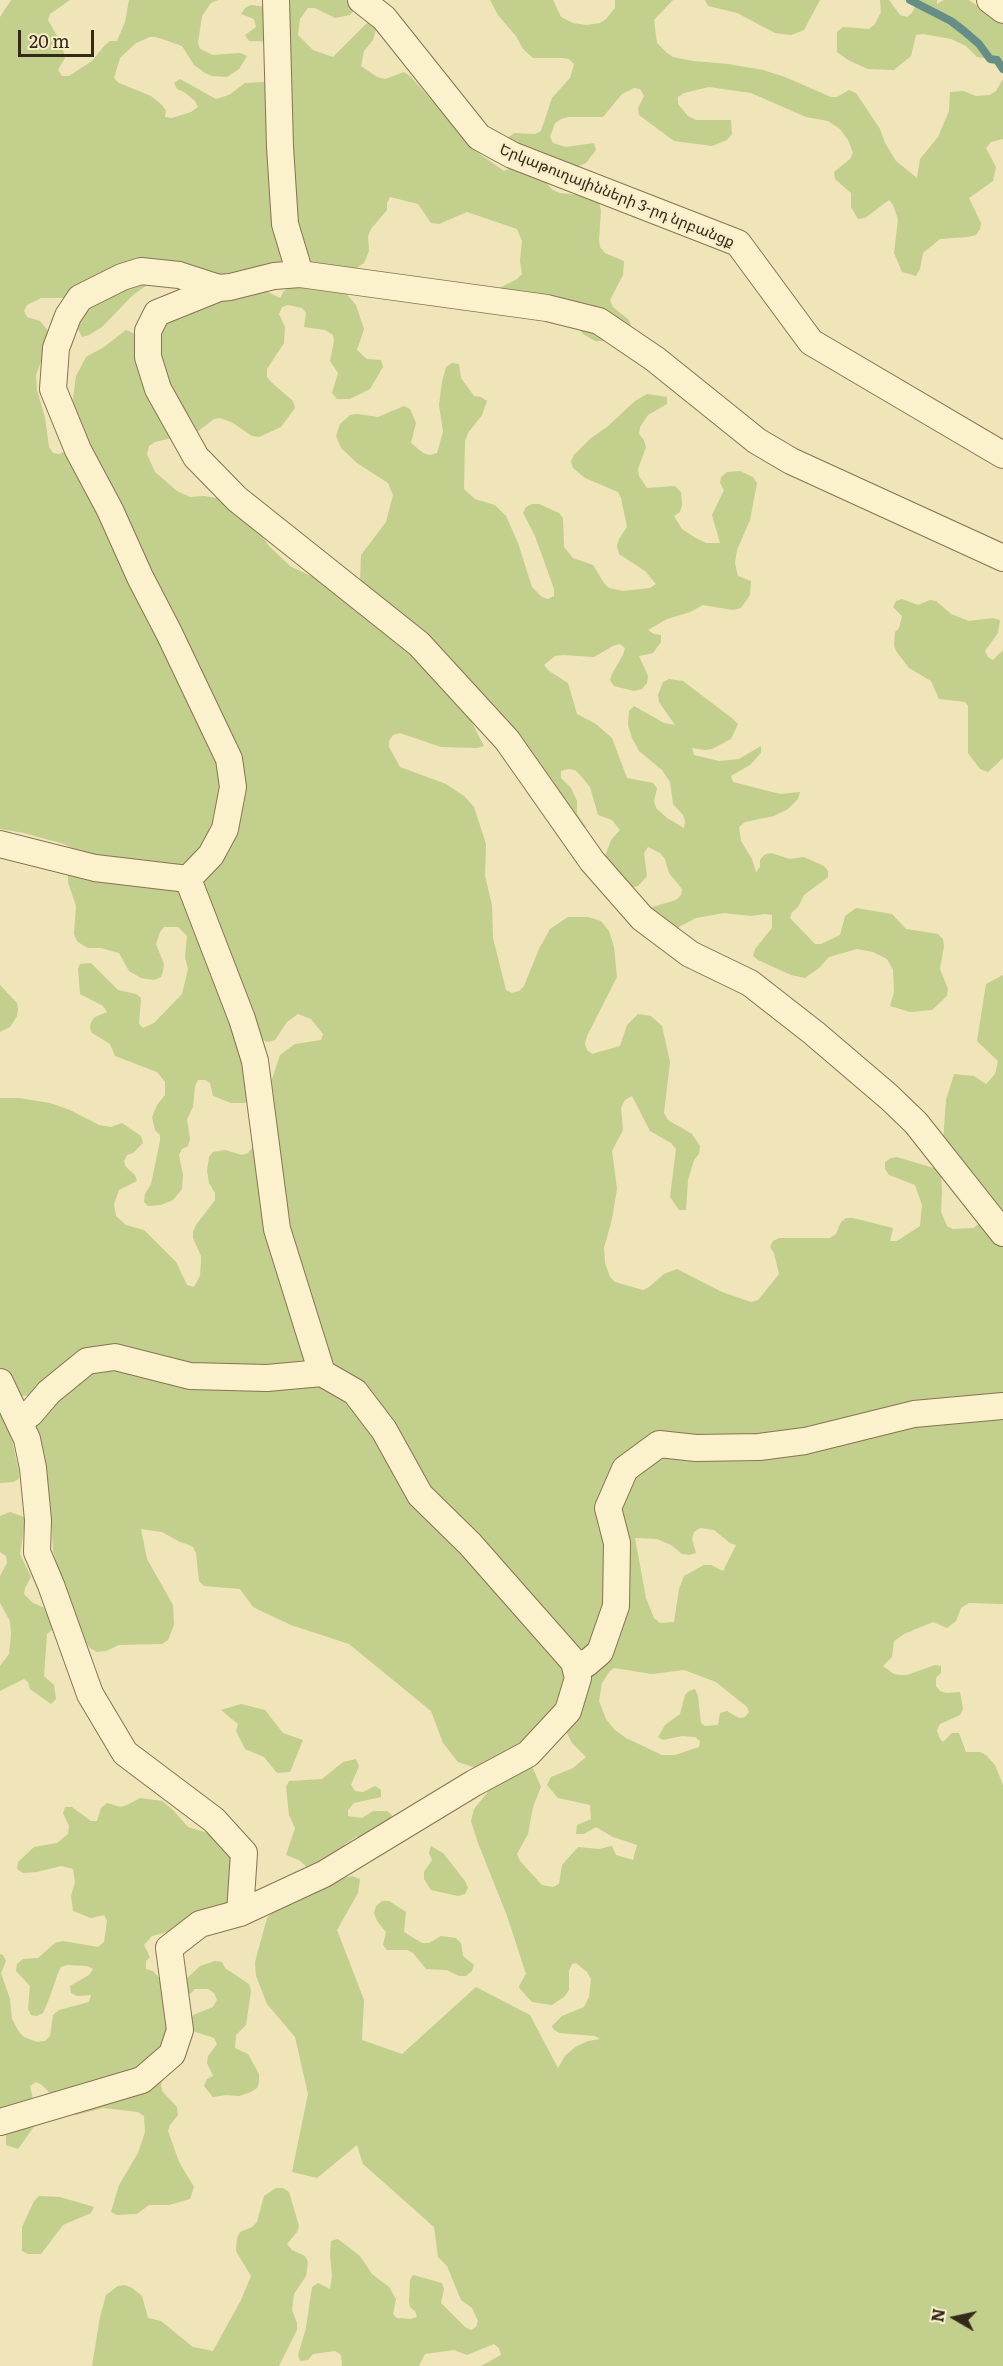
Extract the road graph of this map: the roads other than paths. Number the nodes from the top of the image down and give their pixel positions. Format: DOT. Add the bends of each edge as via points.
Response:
graph roads {
  1 [pos="276,0"];
  2 [pos="361,0"];
  3 [pos="990,0"];
  4 [pos="1003,10"];
  5 [pos="300,274"];
  6 [pos="219,288"];
  7 [pos="1003,455"];
  8 [pos="1003,558"];
  9 [pos="0,844"];
  10 [pos="188,879"];
  11 [pos="1003,1233"];
  12 [pos="322,1373"];
  13 [pos="0,1382"];
  14 [pos="1003,1406"];
  15 [pos="19,1422"];
  16 [pos="574,1662"];
  17 [pos="240,1913"];
  18 [pos="0,2122"];
  1 -- 5 [label="street" via="285,224"];
  2 -- 7 [label="street, Երկաթուղայինների 3-րդ նրբանցք" via="384,18 479,137 512,155 738,243 811,342"];
  3 -- 4 [label="street"];
  5 -- 6 [label="street"];
  5 -- 8 [label="street" via="547,308 599,321 791,461"];
  6 -- 10 [label="street" via="179,275 141,271 80,298 68,316 56,348 53,389 78,450 229,759 233,787 225,829 211,855"];
  6 -- 11 [label="street" via="157,313 148,331 148,357 158,389 196,457 237,499 419,644 507,740 592,861 642,918 690,954 750,983 889,1097 916,1123"];
  9 -- 10 [label="street" via="94,868"];
  10 -- 12 [label="street" via="255,1061 277,1229"];
  12 -- 15 [label="street" via="267,1378 190,1376 115,1356 87,1361"];
  12 -- 16 [label="street" via="354,1392 384,1430 420,1495 470,1544"];
  13 -- 15 [label="street"];
  14 -- 16 [label="street" via="914,1414 805,1442 696,1448 659,1444 625,1469 608,1508 617,1543 616,1606 600,1652 586,1664"];
  15 -- 17 [label="street" via="33,1468 37,1552 90,1694 124,1754 214,1821 244,1853"];
  16 -- 17 [label="street" via="578,1678 568,1711 528,1754 324,1874"];
  17 -- 18 [label="street" via="200,1924 169,1948 180,2030 172,2054 142,2080"];
}
